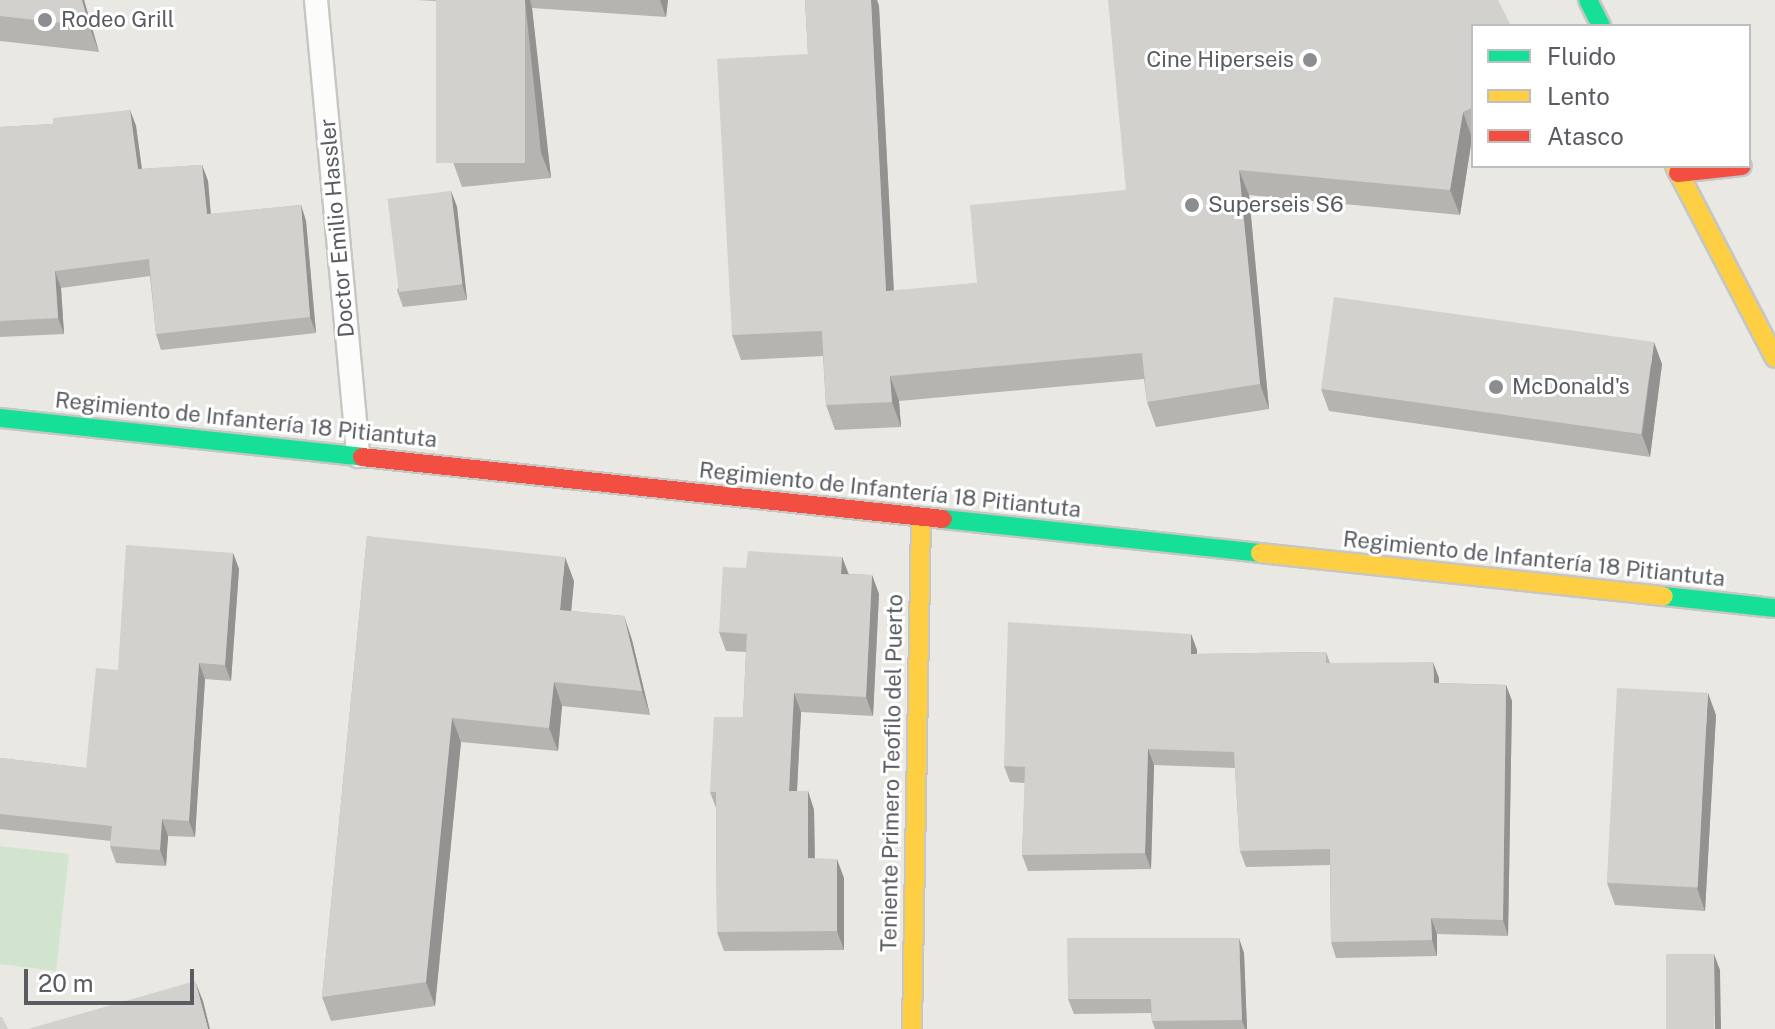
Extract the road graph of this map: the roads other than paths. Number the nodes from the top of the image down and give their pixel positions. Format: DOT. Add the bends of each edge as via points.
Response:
graph roads {
  1 [pos="316,0"];
  2 [pos="1588,0"];
  3 [pos="1600,24"];
  4 [pos="1699,168"];
  5 [pos="1677,169"];
  6 [pos="1775,358"];
  7 [pos="0,418"];
  8 [pos="358,456"];
  9 [pos="921,518"];
  10 [pos="1775,608"];
  11 [pos="912,1029"];
  1 -- 8 [label="lane, Doctor Emilio Hassler"];
  2 -- 3 [label="main road"];
  4 -- 5 [label="main road"];
  5 -- 6 [label="main road"];
  7 -- 8 [label="main road, Regimiento de Infantería 18 Pitiantuta"];
  8 -- 9 [label="main road, Regimiento de Infantería 18 Pitiantuta"];
  9 -- 10 [label="main road, Regimiento de Infantería 18 Pitiantuta"];
  9 -- 11 [label="main road, Teniente Primero Teofilo del Puerto"];
}
